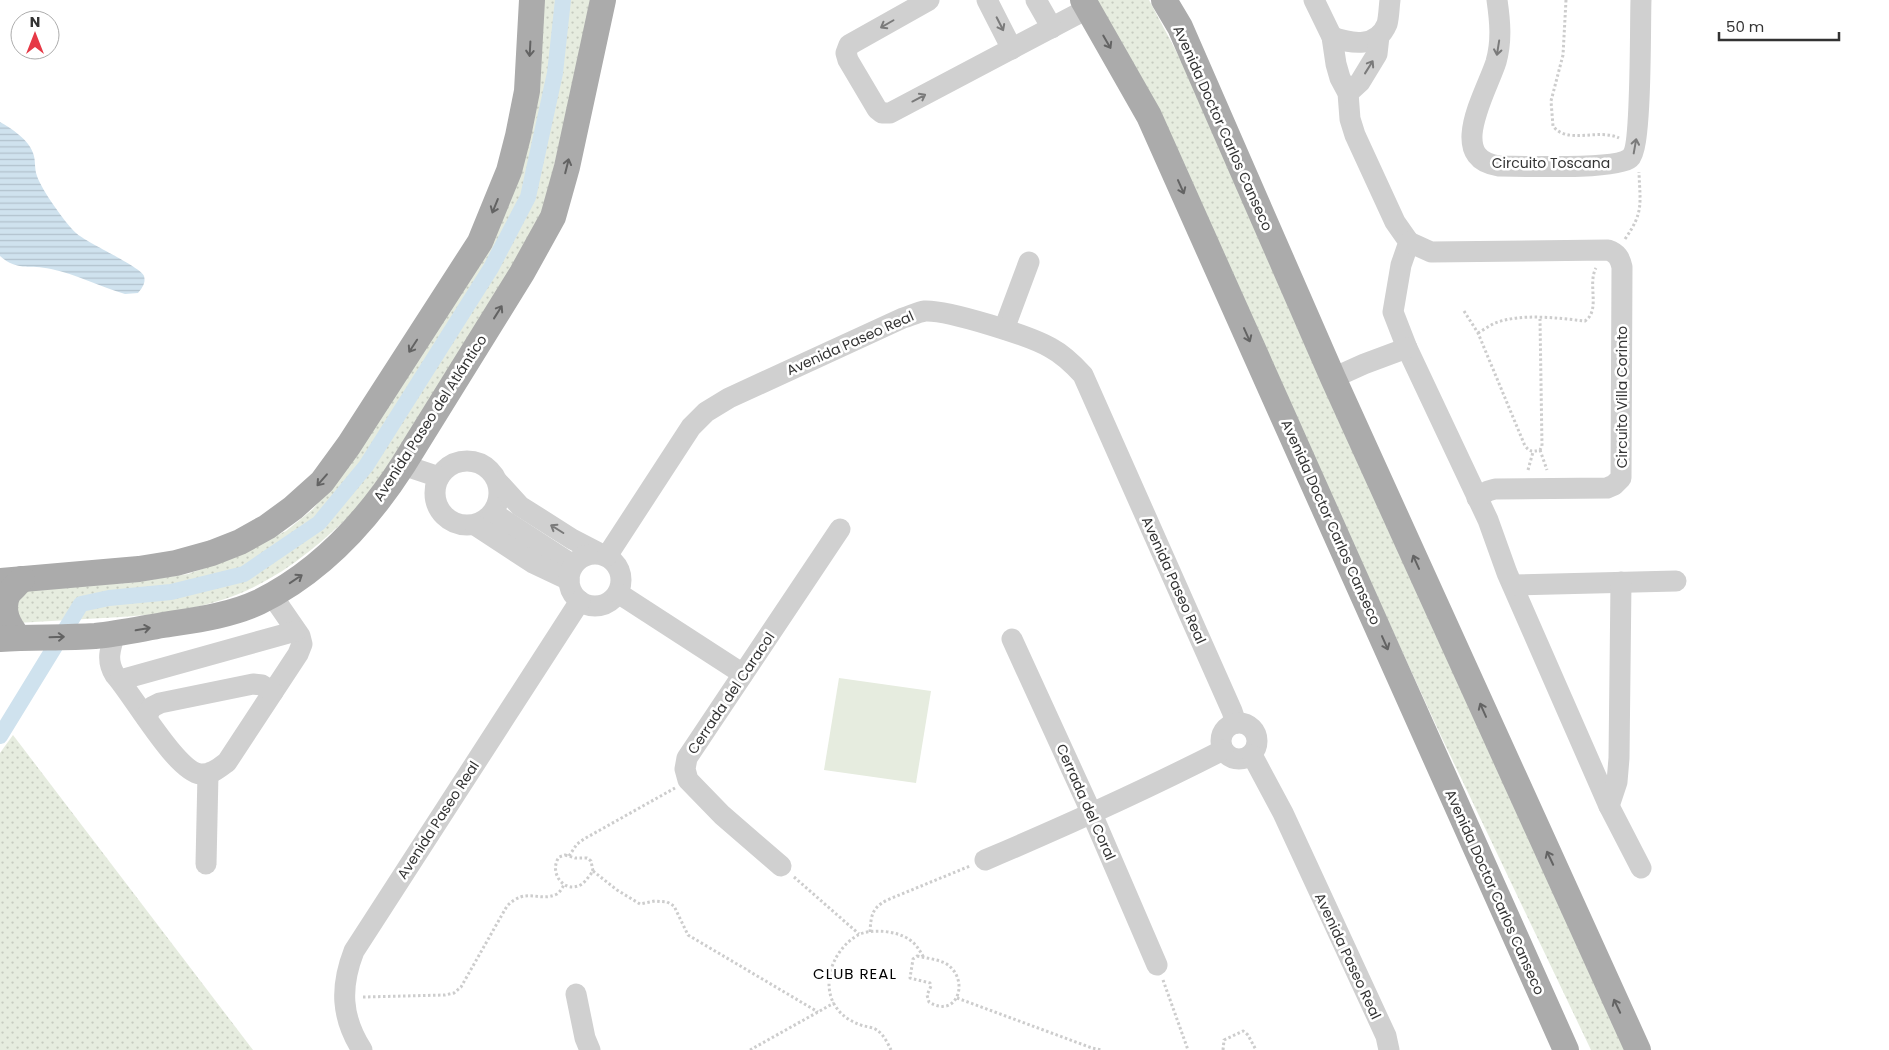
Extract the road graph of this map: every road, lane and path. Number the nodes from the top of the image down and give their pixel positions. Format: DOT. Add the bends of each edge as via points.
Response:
graph roads {
  1 [pos="532,0"];
  2 [pos="603,0"];
  3 [pos="929,0"];
  4 [pos="987,0"];
  5 [pos="1036,0"];
  6 [pos="1164,0"];
  7 [pos="1314,0"];
  8 [pos="1390,0"];
  9 [pos="1496,0"];
  10 [pos="1566,0"];
  11 [pos="1641,0"];
  12 [pos="1085,4"];
  13 [pos="1052,28"];
  14 [pos="1378,36"];
  15 [pos="1332,37"];
  16 [pos="1012,49"];
  17 [pos="1348,93"];
  18 [pos="1634,153"];
  19 [pos="1409,242"];
  20 [pos="1615,253"];
  21 [pos="1029,262"];
  22 [pos="1464,311"];
  23 [pos="1540,318"];
  24 [pos="1004,330"];
  25 [pos="1478,333"];
  26 [pos="1407,348"];
  27 [pos="1333,378"];
  28 [pos="403,465"];
  29 [pos="439,477"];
  30 [pos="498,482"];
  31 [pos="1477,498"];
  32 [pos="493,513"];
  33 [pos="475,525"];
  34 [pos="840,529"];
  35 [pos="603,555"];
  36 [pos="571,573"];
  37 [pos="11,580"];
  38 [pos="1676,581"];
  39 [pos="1621,582"];
  40 [pos="1513,585"];
  41 [pos="618,593"];
  42 [pos="272,594"];
  43 [pos="580,601"];
  44 [pos="296,631"];
  45 [pos="105,635"];
  46 [pos="10,639"];
  47 [pos="1012,639"];
  48 [pos="743,674"];
  49 [pos="120,680"];
  50 [pos="273,692"];
  51 [pos="146,716"];
  52 [pos="1236,723"];
  53 [pos="1223,750"];
  54 [pos="1252,755"];
  55 [pos="208,774"];
  56 [pos="688,780"];
  57 [pos="1609,806"];
  58 [pos="1092,814"];
  59 [pos="569,856"];
  60 [pos="985,860"];
  61 [pos="206,864"];
  62 [pos="781,866"];
  63 [pos="1641,868"];
  64 [pos="593,871"];
  65 [pos="564,885"];
  66 [pos="870,932"];
  67 [pos="859,934"];
  68 [pos="924,958"];
  69 [pos="1157,965"];
  70 [pos="576,994"];
  71 [pos="345,997"];
  72 [pos="957,998"];
  73 [pos="834,1003"];
  74 [pos="818,1012"];
  75 [pos="362,1050"];
  76 [pos="590,1050"];
  77 [pos="750,1050"];
  78 [pos="891,1050"];
  79 [pos="1102,1050"];
  80 [pos="1188,1050"];
  81 [pos="1223,1050"];
  82 [pos="1256,1050"];
  83 [pos="1389,1050"];
  84 [pos="1566,1050"];
  85 [pos="1638,1050"];
  1 -- 37 [label="main road, one-way" via="527,91 518,136 509,171 480,242 322,482 267,527 212,553 139,570"];
  28 -- 2 [label="main road, Avenida Paseo del Atlántico, one-way" via="553,217 567,168"];
  3 -- 16 [label="street, one-way" via="849,46 846,53 882,113 890,113"];
  4 -- 16 [label="street, one-way"];
  5 -- 13 [label="street"];
  6 -- 27 [label="main road, Avenida Doctor Carlos Canseco" via="1180,26"];
  7 -- 15 [label="street"];
  8 -- 14 [label="street" via="1387,23"];
  9 -- 18 [label="street, Circuito Toscana, one-way" via="1501,29 1496,61 1472,132 1472,149 1479,158 1485,164 1499,166 1600,165 1624,162"];
  10 -- 18 [label="path" via="1563,54 1551,101 1553,126 1568,135 1614,136"];
  18 -- 11 [label="street, one-way" via="1638,122"];
  12 -- 13 [label="street"];
  12 -- 84 [label="main road, Avenida Doctor Carlos Canseco, one-way" via="1149,116"];
  13 -- 16 [label="street"];
  14 -- 15 [label="street" via="1365,43"];
  17 -- 14 [label="street, one-way" via="1360,82 1377,54"];
  15 -- 17 [label="street" via="1338,71"];
  17 -- 19 [label="street" via="1355,135 1394,222"];
  18 -- 20 [label="path" via="1640,213"];
  19 -- 20 [label="street" via="1431,252 1608,250"];
  19 -- 26 [label="street" via="1401,265 1393,312"];
  20 -- 23 [label="path" via="1596,266 1593,272 1591,317 1585,322"];
  20 -- 31 [label="street, Circuito Villa Corinto" via="1622,267 1621,478 1607,488 1495,489"];
  21 -- 24 [label="street"];
  22 -- 25 [label="path"];
  23 -- 25 [label="path" via="1494,323"];
  23 -- 25 [label="path" via="1542,446 1533,452 1525,446"];
  24 -- 35 [label="street, Avenida Paseo Real" via="941,312 924,311 729,398 706,412 691,427"];
  24 -- 52 [label="street, Avenida Paseo Real" via="1050,347 1070,360 1083,375"];
  26 -- 27 [label="street"];
  26 -- 31 [label="street"];
  85 -- 27 [label="main road, Avenida Doctor Carlos Canseco, one-way"];
  28 -- 29 [label="street"];
  42 -- 28 [label="main road, Avenida Paseo del Atlántico, one-way" via="326,558 380,500"];
  29 -- 30 [label="street" via="454,463 464,461 485,466"];
  29 -- 33 [label="street" via="434,487 438,509 454,523"];
  30 -- 32 [label="street" via="500,493"];
  35 -- 30 [label="street, one-way" via="520,506"];
  31 -- 40 [label="street"];
  32 -- 33 [label="street"];
  32 -- 36 [label="street"];
  33 -- 36 [label="street" via="533,563"];
  34 -- 48 [label="street, Cerrada del Caracol"];
  35 -- 36 [label="street" via="584,555"];
  35 -- 41 [label="street" via="619,568 622,576"];
  36 -- 43 [label="street" via="574,595"];
  37 -- 46 [label="main road" via="5,605"];
  38 -- 39 [label="street"];
  39 -- 40 [label="street"];
  39 -- 57 [label="street" via="1619,758 1617,782"];
  40 -- 57 [label="street"];
  41 -- 43 [label="street" via="612,600 596,606"];
  41 -- 48 [label="street"];
  42 -- 44 [label="street"];
  45 -- 42 [label="main road, Avenida Paseo del Atlántico, one-way" via="215,616"];
  43 -- 71 [label="street, Avenida Paseo Real" via="354,951 348,968"];
  44 -- 49 [label="street"];
  44 -- 50 [label="street" via="302,644"];
  46 -- 45 [label="main road, Avenida Paseo del Atlántico, one-way"];
  45 -- 49 [label="street" via="109,666"];
  47 -- 58 [label="street, Cerrada del Coral"];
  48 -- 56 [label="street, Cerrada del Caracol" via="688,758 684,769"];
  49 -- 51 [label="street"];
  50 -- 51 [label="street" via="262,684 235,688 160,703"];
  50 -- 55 [label="street" via="227,762"];
  51 -- 55 [label="street" via="182,762 198,774"];
  52 -- 53 [label="street" via="1224,730"];
  52 -- 54 [label="street" via="1243,723 1254,730 1258,743"];
  53 -- 54 [label="street" via="1233,759"];
  53 -- 58 [label="street"];
  54 -- 83 [label="street, Avenida Paseo Real" via="1283,813 1386,1036"];
  55 -- 61 [label="street"];
  56 -- 59 [label="path" via="584,838"];
  56 -- 62 [label="street" via="722,815"];
  57 -- 63 [label="street"];
  58 -- 60 [label="street"];
  58 -- 69 [label="street, Cerrada del Coral"];
  59 -- 64 [label="path" via="587,858"];
  59 -- 65 [label="path" via="560,857 555,867 558,879"];
  60 -- 66 [label="path" via="877,906 870,921"];
  62 -- 67 [label="path"];
  64 -- 65 [label="path" via="582,884"];
  64 -- 74 [label="path" via="640,904 655,901 674,906 688,936"];
  65 -- 71 [label="path" via="558,894 515,898 507,906 461,987 454,993"];
  66 -- 67 [label="path"];
  66 -- 68 [label="path" via="898,934 909,939"];
  67 -- 73 [label="path" via="841,948 831,967 830,991"];
  68 -- 72 [label="path" via="940,961 953,970 960,984"];
  68 -- 72 [label="path" via="914,956 910,978 930,984 929,1002 944,1006"];
  69 -- 80 [label="path"];
  70 -- 76 [label="street"];
  71 -- 75 [label="street, Avenida Paseo Real" via="348,1022"];
  72 -- 79 [label="path"];
  73 -- 74 [label="path"];
  73 -- 78 [label="path" via="851,1021 879,1031"];
  74 -- 77 [label="path"];
  81 -- 82 [label="path" via="1224,1040 1243,1031"];
}
